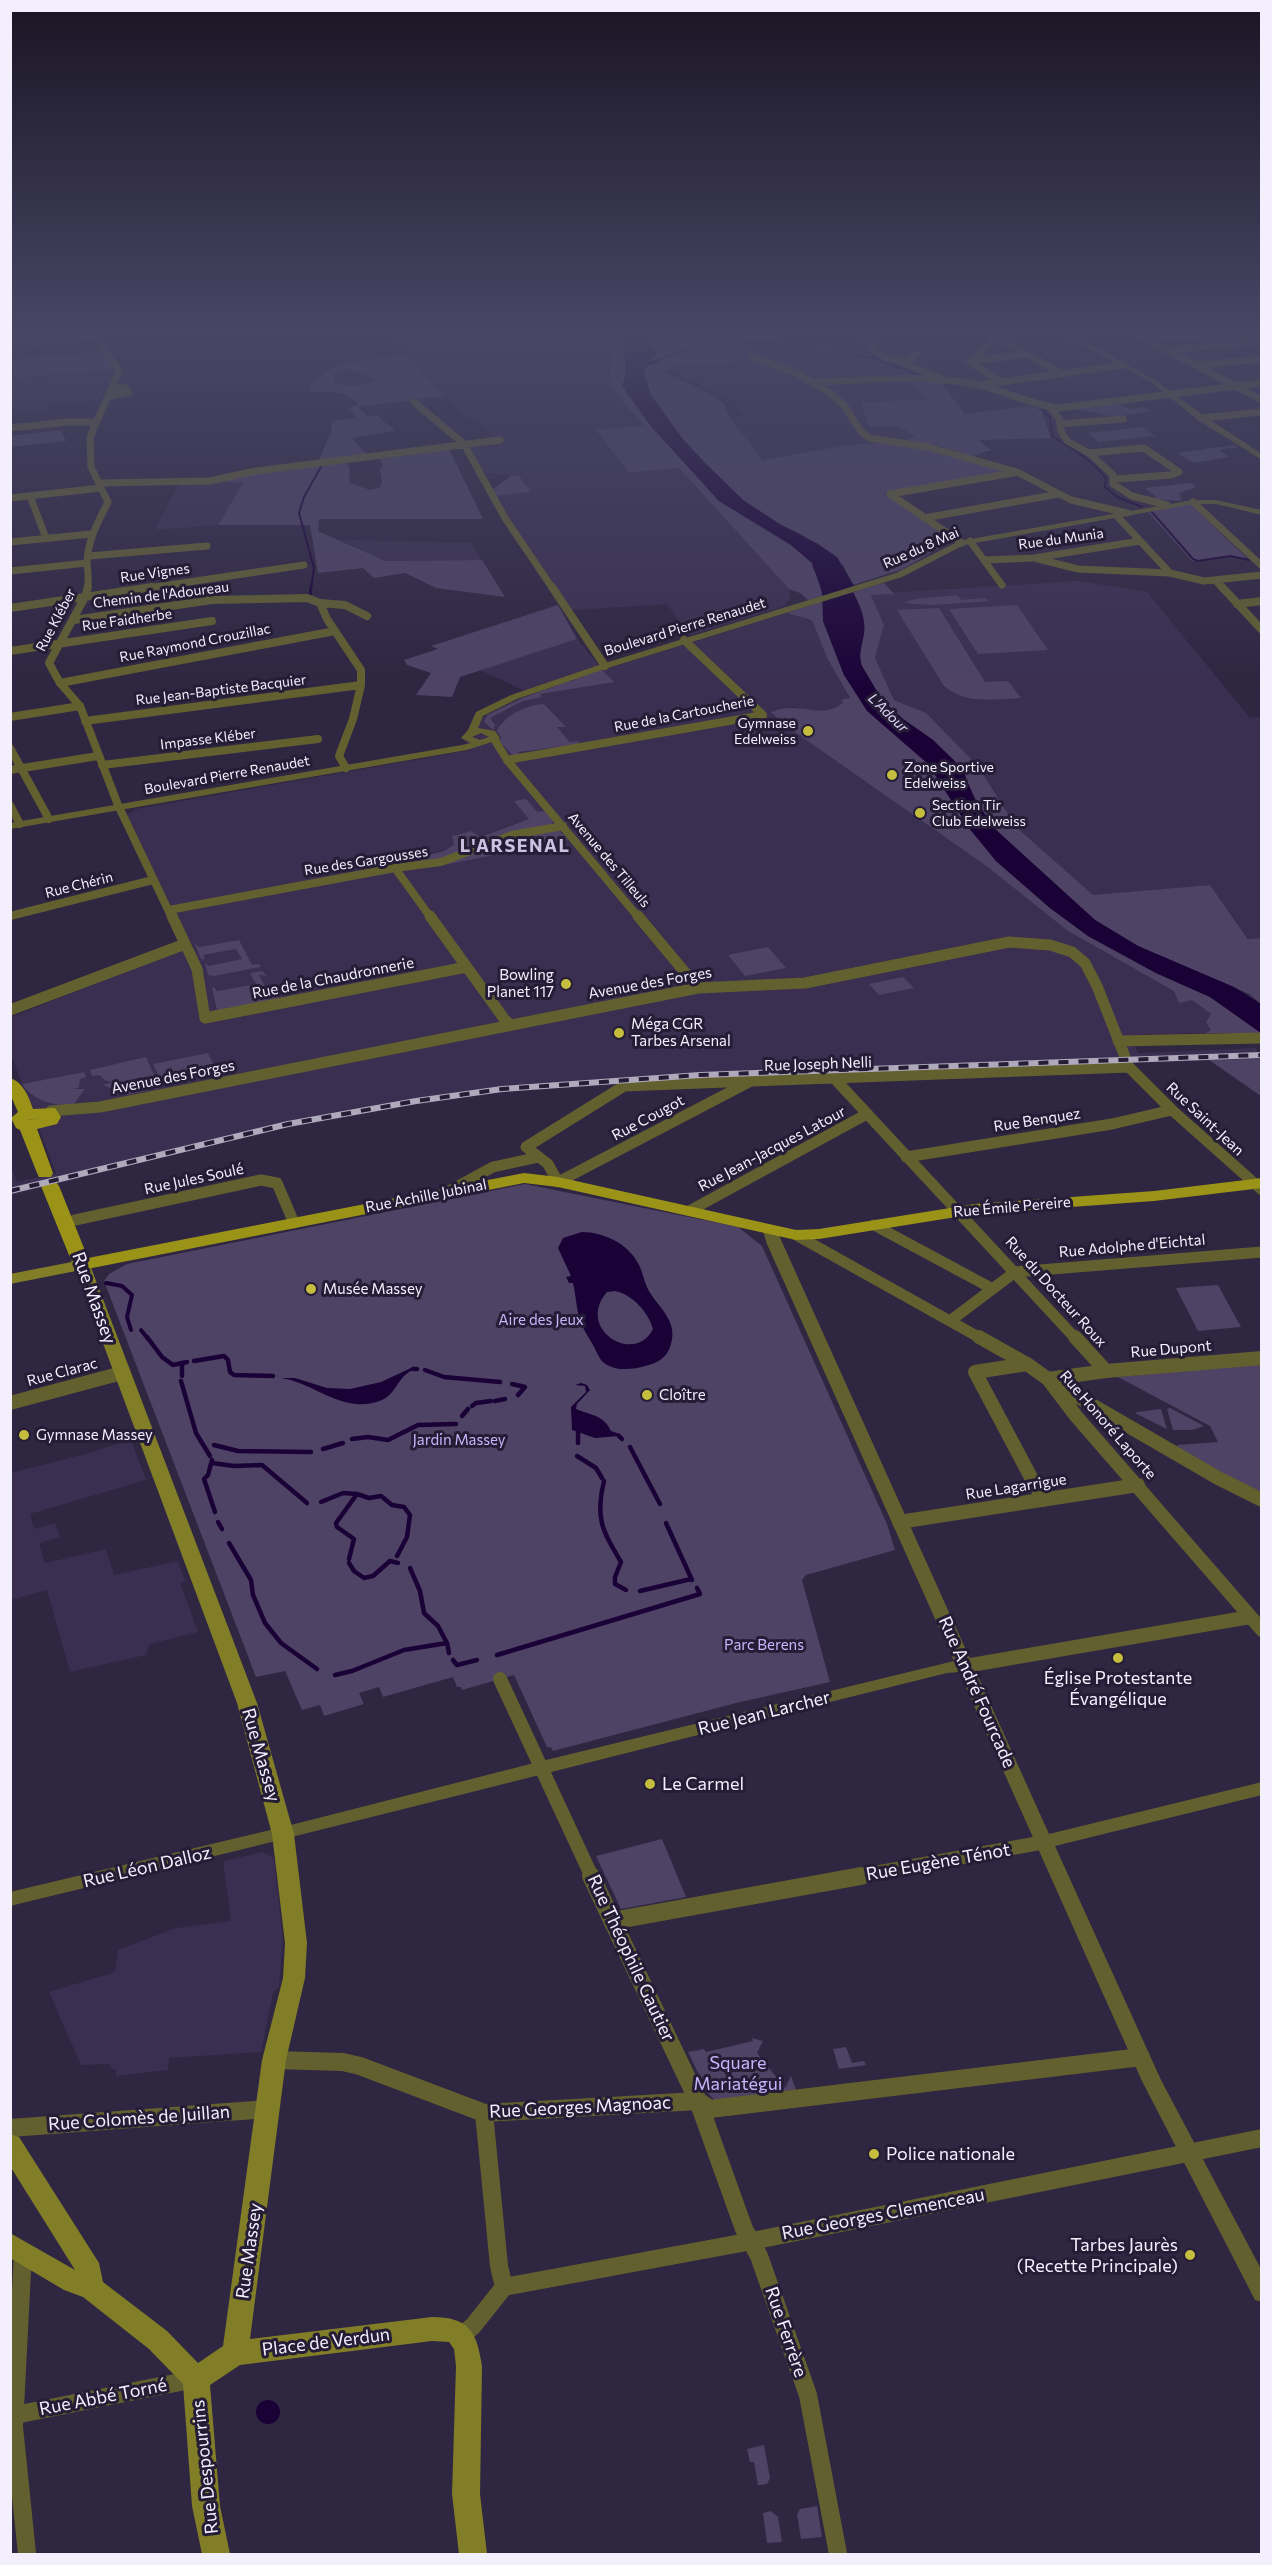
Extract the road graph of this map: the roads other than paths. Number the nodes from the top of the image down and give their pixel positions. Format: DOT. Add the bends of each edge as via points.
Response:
graph roads {
  1 [pos="90,451"];
  2 [pos="412,451"];
  3 [pos="468,451"];
  4 [pos="940,451"];
  5 [pos="1085,451"];
  6 [pos="1114,451"];
  7 [pos="1148,451"];
  8 [pos="1089,453"];
  9 [pos="1017,472"];
  10 [pos="1115,479"];
  11 [pos="100,485"];
  12 [pos="1059,494"];
  13 [pos="10,498"];
  14 [pos="31,499"];
  15 [pos="1193,501"];
  16 [pos="10,504"];
  17 [pos="1167,505"];
  18 [pos="1127,513"];
  19 [pos="1262,513"];
  20 [pos="1116,514"];
  21 [pos="924,518"];
  22 [pos="92,534"];
  23 [pos="46,538"];
  24 [pos="1140,541"];
  25 [pos="10,542"];
  26 [pos="966,542"];
  27 [pos="207,546"];
  28 [pos="1034,558"];
  29 [pos="88,559"];
  30 [pos="985,560"];
  31 [pos="304,565"];
  32 [pos="1262,566"];
  33 [pos="10,571"];
  34 [pos="1170,573"];
  35 [pos="1262,575"];
  36 [pos="1216,582"];
  37 [pos="1002,585"];
  38 [pos="85,597"];
  39 [pos="1262,600"];
  40 [pos="320,603"];
  41 [pos="807,603"];
  42 [pos="1237,604"];
  43 [pos="10,608"];
  44 [pos="367,616"];
  45 [pos="74,620"];
  46 [pos="212,621"];
  47 [pos="1261,629"];
  48 [pos="335,631"];
  49 [pos="684,640"];
  50 [pos="61,643"];
  51 [pos="10,651"];
  52 [pos="605,666"];
  53 [pos="60,683"];
  54 [pos="361,685"];
  55 [pos="80,706"];
  56 [pos="10,717"];
  57 [pos="85,721"];
  58 [pos="472,732"];
  59 [pos="318,739"];
  60 [pos="487,739"];
  61 [pos="10,748"];
  62 [pos="447,750"];
  63 [pos="100,760"];
  64 [pos="507,760"];
  65 [pos="21,768"];
  66 [pos="346,768"];
  67 [pos="10,770"];
  68 [pos="10,805"];
  69 [pos="119,807"];
  70 [pos="49,819"];
  71 [pos="15,825"];
  72 [pos="563,826"];
  73 [pos="395,868"];
  74 [pos="153,880"];
  75 [pos="169,910"];
  76 [pos="10,916"];
  77 [pos="185,944"];
  78 [pos="467,967"];
  79 [pos="698,988"];
  80 [pos="10,1010"];
  81 [pos="205,1018"];
  82 [pos="511,1025"];
  83 [pos="1262,1038"];
  84 [pos="1118,1041"];
  85 [pos="1129,1067"];
  86 [pos="834,1078"];
  87 [pos="752,1081"];
  88 [pos="10,1083"];
  89 [pos="21,1097"];
  90 [pos="1173,1110"];
  91 [pos="49,1114"];
  92 [pos="867,1114"];
  93 [pos="20,1122"];
  94 [pos="539,1157"];
  95 [pos="906,1157"];
  96 [pos="558,1182"];
  97 [pos="1259,1186"];
  98 [pos="447,1192"];
  99 [pos="691,1210"];
  100 [pos="959,1212"];
  101 [pos="75,1220"];
  102 [pos="294,1223"];
  103 [pos="874,1225"];
  104 [pos="770,1231"];
  105 [pos="796,1235"];
  106 [pos="1262,1252"];
  107 [pos="82,1265"];
  108 [pos="1016,1272"];
  109 [pos="10,1279"];
  110 [pos="993,1289"];
  111 [pos="950,1321"];
  112 [pos="1262,1358"];
  113 [pos="1027,1364"];
  114 [pos="1106,1371"];
  115 [pos="122,1372"];
  116 [pos="1048,1379"];
  117 [pos="10,1403"];
  118 [pos="1138,1485"];
  119 [pos="1043,1500"];
  120 [pos="1262,1500"];
  121 [pos="899,1522"];
  122 [pos="1250,1617"];
  123 [pos="1262,1630"];
  124 [pos="965,1666"];
  125 [pos="500,1679"];
  126 [pos="542,1767"];
  127 [pos="1262,1788"];
  128 [pos="283,1834"];
  129 [pos="1045,1842"];
  130 [pos="10,1899"];
  131 [pos="612,1921"];
  132 [pos="1141,2057"];
  133 [pos="274,2060"];
  134 [pos="698,2101"];
  135 [pos="268,2109"];
  136 [pos="484,2113"];
  137 [pos="10,2128"];
  138 [pos="1262,2138"];
  139 [pos="10,2144"];
  140 [pos="1187,2152"];
  141 [pos="752,2241"];
  142 [pos="17,2248"];
  143 [pos="504,2287"];
  144 [pos="91,2288"];
  145 [pos="1262,2293"];
  146 [pos="461,2336"];
  147 [pos="235,2352"];
  148 [pos="196,2379"];
  149 [pos="13,2416"];
  150 [pos="27,2554"];
  151 [pos="216,2554"];
  152 [pos="473,2554"];
  153 [pos="838,2554"];
  1 -- 11 [label="street, Rue Kléber" via="91,466"];
  2 -- 11 [label="street" via="209,481"];
  3 -- 52 [label="street" via="506,518"];
  4 -- 9 [label="street"];
  5 -- 8 [label="street"];
  6 -- 8 [label="street"];
  7 -- 10 [label="street" via="1179,472"];
  8 -- 10 [label="street"];
  9 -- 12 [label="street"];
  9 -- 21 [label="street" via="890,494"];
  10 -- 17 [label="street" via="1113,484 1123,492"];
  11 -- 14 [label="street"];
  11 -- 22 [label="street, Rue Kléber" via="108,502"];
  12 -- 18 [label="street"];
  12 -- 21 [label="street"];
  13 -- 14 [label="street"];
  14 -- 16 [label="street"];
  14 -- 23 [label="street"];
  15 -- 17 [label="street, Rue du 8 Mai"];
  15 -- 19 [label="street, Rue du 8 Mai"];
  15 -- 32 [label="street"];
  17 -- 18 [label="street, Rue du 8 Mai"];
  18 -- 20 [label="street, Rue du 8 Mai"];
  20 -- 24 [label="street"];
  20 -- 26 [label="street, Rue du 8 Mai"];
  21 -- 26 [label="street"];
  22 -- 23 [label="street"];
  22 -- 29 [label="street, Rue Kléber"];
  23 -- 25 [label="street"];
  24 -- 28 [label="street, Rue du Munia"];
  24 -- 34 [label="street"];
  26 -- 30 [label="street"];
  26 -- 41 [label="street, Rue du 8 Mai" via="899,575"];
  27 -- 29 [label="street"];
  28 -- 30 [label="street, Rue du Munia"];
  28 -- 34 [label="street" via="1078,569"];
  29 -- 33 [label="street"];
  29 -- 38 [label="street, Rue Kléber"];
  30 -- 37 [label="street"];
  31 -- 38 [label="street, Rue Vignes"];
  34 -- 36 [label="street" via="1188,580"];
  35 -- 36 [label="street"];
  36 -- 42 [label="street"];
  38 -- 43 [label="street, Rue Vignes"];
  38 -- 45 [label="street, Rue Kléber"];
  39 -- 42 [label="street"];
  40 -- 44 [label="street, Chemin de l'Adoureau" via="349,605"];
  40 -- 45 [label="street, Chemin de l'Adoureau" via="307,598 212,600"];
  40 -- 48 [label="street"];
  41 -- 49 [label="street, Boulevard Pierre Renaudet"];
  42 -- 47 [label="street"];
  45 -- 50 [label="street, Rue Kléber"];
  46 -- 50 [label="street, Rue Faidherbe"];
  48 -- 53 [label="street, Rue Raymond Crouzillac"];
  48 -- 54 [label="street" via="361,670"];
  49 -- 52 [label="street, Boulevard Pierre Renaudet"];
  49 -- 64 [label="street, Rue de la Cartoucherie" via="763,715"];
  50 -- 51 [label="street, Rue Faidherbe"];
  50 -- 53 [label="street, Rue Kléber" via="49,663"];
  52 -- 58 [label="street, Boulevard Pierre Renaudet" via="514,697 479,714"];
  53 -- 55 [label="street, Rue Kléber"];
  54 -- 57 [label="street, Rue Jean-Baptiste Bacquier"];
  54 -- 66 [label="street" via="339,756"];
  55 -- 56 [label="street"];
  55 -- 57 [label="street, Rue Kléber"];
  57 -- 63 [label="street, Rue Kléber"];
  58 -- 60 [label="street"];
  58 -- 60 [label="street"];
  58 -- 62 [label="street, Boulevard Pierre Renaudet"];
  59 -- 63 [label="street, Impasse Kléber"];
  60 -- 62 [label="street, Boulevard Pierre Renaudet"];
  60 -- 64 [label="street, Avenue des Tilleuls"];
  61 -- 65 [label="street"];
  62 -- 66 [label="street, Boulevard Pierre Renaudet"];
  63 -- 65 [label="street, Impasse Kléber"];
  63 -- 69 [label="street, Rue Kléber"];
  64 -- 72 [label="street, Avenue des Tilleuls"];
  65 -- 67 [label="street, Impasse Kléber"];
  65 -- 70 [label="street"];
  66 -- 69 [label="street, Boulevard Pierre Renaudet"];
  68 -- 71 [label="street"];
  69 -- 70 [label="street, Boulevard Pierre Renaudet"];
  69 -- 74 [label="street, Rue Kléber"];
  70 -- 71 [label="street, Boulevard Pierre Renaudet"];
  72 -- 73 [label="street, Rue des Gargousses" via="512,836 441,862"];
  72 -- 79 [label="street, Avenue des Tilleuls"];
  73 -- 75 [label="street, Rue des Gargousses"];
  73 -- 78 [label="street"];
  74 -- 75 [label="street, Rue Kléber"];
  74 -- 76 [label="street, Rue Chérin"];
  75 -- 77 [label="street, Rue Kléber"];
  77 -- 80 [label="street"];
  77 -- 81 [label="street, Rue Kléber" via="197,969"];
  78 -- 81 [label="street, Rue de la Chaudronnerie"];
  78 -- 82 [label="street"];
  79 -- 82 [label="street, Avenue des Forges"];
  79 -- 84 [label="street, Avenue des Forges" via="805,983 1009,942 1036,942 1072,952 1085,963"];
  82 -- 91 [label="street, Avenue des Forges" via="100,1107 79,1116"];
  83 -- 84 [label="street"];
  84 -- 85 [label="street, Avenue des Forges"];
  85 -- 86 [label="street, Rue Joseph Nelli"];
  85 -- 90 [label="street, Rue Saint-Jean"];
  86 -- 87 [label="street, Rue Joseph Nelli"];
  86 -- 92 [label="street, Rue du Docteur Roux"];
  87 -- 94 [label="street, Rue Joseph Nelli" via="624,1086 526,1147"];
  87 -- 96 [label="street, Rue Cougot"];
  88 -- 89 [label="main road"];
  89 -- 91 [label="main road"];
  89 -- 93 [label="main road, Rue Massey"];
  90 -- 95 [label="street, Rue Benquez" via="1112,1124"];
  90 -- 97 [label="street, Rue Saint-Jean"];
  91 -- 93 [label="main road"];
  92 -- 95 [label="street, Rue du Docteur Roux"];
  92 -- 99 [label="street, Rue Jean-Jacques Latour"];
  93 -- 107 [label="main road, Rue Massey"];
  94 -- 96 [label="street"];
  94 -- 98 [label="street" via="493,1167"];
  95 -- 100 [label="street, Rue du Docteur Roux"];
  96 -- 98 [label="main road, Rue Achille Jubinal" via="524,1178"];
  96 -- 99 [label="main road, Rue Achille Jubinal"];
  97 -- 100 [label="main road, Rue Émile Pereire"];
  98 -- 102 [label="main road, Rue Achille Jubinal"];
  99 -- 104 [label="main road, Rue Achille Jubinal"];
  100 -- 103 [label="main road, Rue Émile Pereire"];
  100 -- 108 [label="street, Rue du Docteur Roux"];
  101 -- 102 [label="street, Rue Jules Soulé" via="261,1180 276,1183"];
  102 -- 107 [label="main road, Rue Achille Jubinal"];
  103 -- 105 [label="main road, Rue Émile Pereire"];
  103 -- 110 [label="street"];
  104 -- 105 [label="main road, Rue Émile Pereire"];
  104 -- 121 [label="street, Rue André Fourcade"];
  105 -- 111 [label="street, Rue Honoré Laporte"];
  106 -- 108 [label="street, Rue Adolphe d'Eichtal"];
  107 -- 109 [label="main road"];
  107 -- 115 [label="main road, Rue Massey"];
  108 -- 110 [label="street"];
  108 -- 114 [label="street, Rue du Docteur Roux"];
  110 -- 111 [label="street"];
  111 -- 113 [label="street, Rue Honoré Laporte"];
  112 -- 114 [label="street, Rue Dupont"];
  113 -- 116 [label="street, Rue Honoré Laporte"];
  113 -- 119 [label="street" via="975,1372"];
  114 -- 116 [label="street, Rue Dupont"];
  115 -- 117 [label="street, Rue Clarac"];
  115 -- 128 [label="main road, Rue Massey" via="248,1703"];
  116 -- 118 [label="street, Rue Honoré Laporte"];
  116 -- 120 [label="street"];
  118 -- 119 [label="street, Rue Lagarrigue"];
  118 -- 122 [label="street, Rue Honoré Laporte"];
  119 -- 121 [label="street, Rue Lagarrigue"];
  121 -- 124 [label="street, Rue André Fourcade"];
  122 -- 123 [label="street, Rue Honoré Laporte"];
  122 -- 124 [label="street, Rue Jean Larcher"];
  124 -- 126 [label="street, Rue Jean Larcher" via="947,1667"];
  124 -- 129 [label="street, Rue André Fourcade"];
  125 -- 126 [label="street, Rue Théophile Gautier"];
  126 -- 128 [label="street, Rue Jean Larcher"];
  126 -- 131 [label="street, Rue Théophile Gautier"];
  127 -- 129 [label="street, Rue Eugène Ténot"];
  128 -- 130 [label="street, Rue Léon Dalloz"];
  128 -- 133 [label="main road, Rue Massey" via="296,1943 294,1978"];
  129 -- 131 [label="street, Rue Eugène Ténot"];
  129 -- 132 [label="street, Rue André Fourcade"];
  131 -- 134 [label="street, Rue Théophile Gautier"];
  132 -- 134 [label="street, Rue Georges Magnoac" via="710,2109"];
  132 -- 140 [label="street, Rue André Fourcade"];
  133 -- 135 [label="main road, Rue Massey"];
  133 -- 136 [label="street, Rue Georges Magnoac" via="360,2066"];
  134 -- 136 [label="street, Rue Georges Magnoac"];
  134 -- 141 [label="street, Rue Théophile Gautier" via="744,2229"];
  135 -- 137 [label="street, Rue Colomès de Juillan"];
  135 -- 147 [label="main road, Rue Massey"];
  136 -- 143 [label="street"];
  138 -- 140 [label="street, Rue Georges Clemenceau"];
  139 -- 144 [label="main road" via="90,2271"];
  140 -- 141 [label="street, Rue Georges Clemenceau"];
  140 -- 145 [label="street, Rue André Fourcade"];
  141 -- 143 [label="street, Rue Georges Clemenceau"];
  141 -- 153 [label="street, Rue Ferrère" via="791,2343 816,2425"];
  142 -- 144 [label="main road" via="73,2282"];
  142 -- 149 [label="street"];
  143 -- 146 [label="street"];
  144 -- 148 [label="main road" via="158,2340"];
  146 -- 147 [label="main road, Place de Verdun" via="447,2329 432,2329"];
  146 -- 152 [label="main road" via="468,2349 466,2494"];
  147 -- 148 [label="main road, Place de Verdun"];
  148 -- 149 [label="street, Rue Abbé Torné"];
  148 -- 151 [label="main road, Rue Despourrins" via="206,2506"];
  149 -- 150 [label="street"];
}
